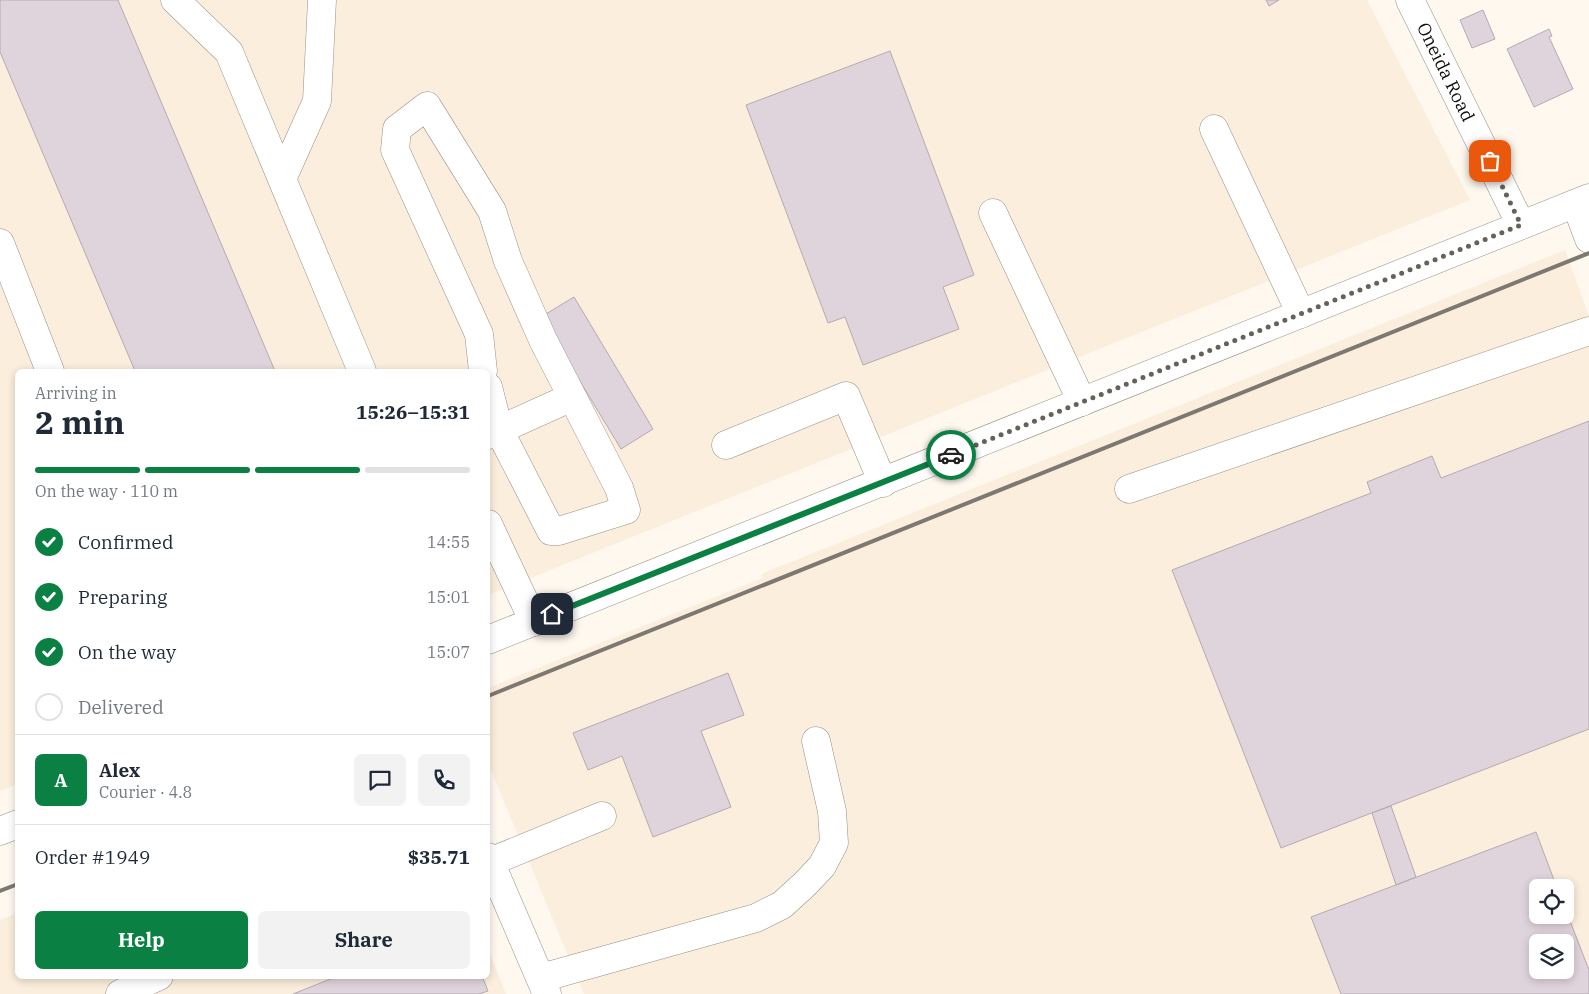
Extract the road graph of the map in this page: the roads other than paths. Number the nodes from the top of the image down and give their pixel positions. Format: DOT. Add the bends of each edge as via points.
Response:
graph roads {
  1 [pos="175,0"];
  2 [pos="322,0"];
  3 [pos="1410,0"];
  4 [pos="1214,129"];
  5 [pos="282,179"];
  6 [pos="1582,201"];
  7 [pos="993,213"];
  8 [pos="1521,225"];
  9 [pos="1589,239"];
  10 [pos="0,243"];
  11 [pos="1301,314"];
  12 [pos="1589,331"];
  13 [pos="49,369"];
  14 [pos="361,369"];
  15 [pos="483,369"];
  16 [pos="572,397"];
  17 [pos="1082,402"];
  18 [pos="490,405"];
  19 [pos="493,433"];
  20 [pos="726,445"];
  21 [pos="883,483"];
  22 [pos="1129,490"];
  23 [pos="490,528"];
  24 [pos="534,622"];
  25 [pos="490,639"];
  26 [pos="816,741"];
  27 [pos="602,816"];
  28 [pos="15,825"];
  29 [pos="0,831"];
  30 [pos="490,859"];
  31 [pos="490,861"];
  32 [pos="152,979"];
  33 [pos="544,986"];
  34 [pos="120,994"];
  1 -- 5 [label="main road" via="229,52"];
  2 -- 5 [label="main road" via="317,101"];
  3 -- 8 [label="main road, Oneida Road"];
  4 -- 11 [label="main road"];
  5 -- 14 [label="main road"];
  6 -- 8 [label="main road"];
  6 -- 9 [label="main road"];
  7 -- 17 [label="main road"];
  8 -- 11 [label="main road"];
  10 -- 13 [label="main road"];
  11 -- 17 [label="main road"];
  12 -- 22 [label="main road"];
  15 -- 16 [label="main road" via="479,334 395,150 397,129 427,106 492,211 508,261"];
  16 -- 19 [label="main road"];
  16 -- 19 [label="main road" via="619,488 626,510 551,531"];
  17 -- 21 [label="main road"];
  18 -- 19 [label="main road"];
  20 -- 21 [label="main road" via="846,396"];
  21 -- 24 [label="main road"];
  23 -- 24 [label="main road"];
  24 -- 25 [label="main road"];
  26 -- 33 [label="main road" via="832,811 834,842 822,866 782,905 756,918"];
  27 -- 30 [label="main road"];
  28 -- 29 [label="main road"];
  31 -- 33 [label="main road"];
  32 -- 34 [label="main road"];
}
